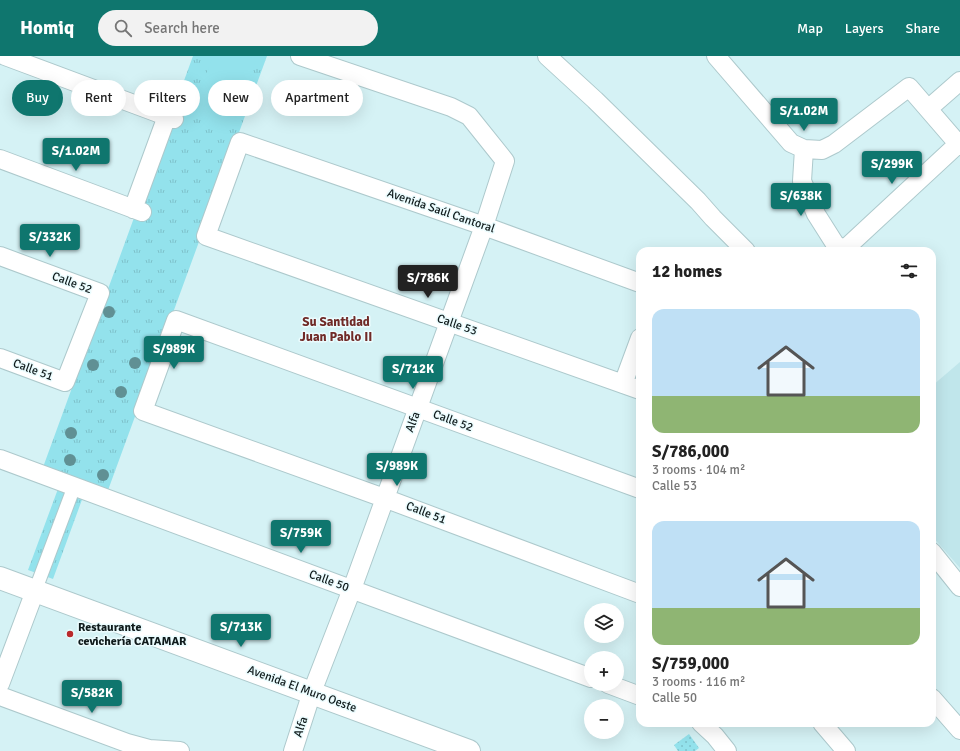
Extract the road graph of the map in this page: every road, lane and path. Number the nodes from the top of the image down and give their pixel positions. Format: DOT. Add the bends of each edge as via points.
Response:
graph roads {
  1 [pos="5,56"];
  2 [pos="300,56"];
  3 [pos="547,56"];
  4 [pos="716,56"];
  5 [pos="960,81"];
  6 [pos="928,109"];
  7 [pos="959,145"];
  8 [pos="804,149"];
  9 [pos="0,159"];
  10 [pos="484,226"];
  11 [pos="206,236"];
  12 [pos="742,247"];
  13 [pos="839,247"];
  14 [pos="848,247"];
  15 [pos="0,256"];
  16 [pos="636,282"];
  17 [pos="449,323"];
  18 [pos="636,349"];
  19 [pos="0,358"];
  20 [pos="65,382"];
  21 [pos="623,384"];
  22 [pos="636,389"];
  23 [pos="418,408"];
  24 [pos="143,410"];
  25 [pos="0,459"];
  26 [pos="74,487"];
  27 [pos="636,488"];
  28 [pos="384,498"];
  29 [pos="936,557"];
  30 [pos="0,578"];
  31 [pos="960,587"];
  32 [pos="352,589"];
  33 [pos="35,591"];
  34 [pos="636,592"];
  35 [pos="584,675"];
  36 [pos="0,684"];
  37 [pos="624,690"];
  38 [pos="312,692"];
  39 [pos="636,694"];
  40 [pos="0,696"];
  41 [pos="936,703"];
  42 [pos="705,727"];
  43 [pos="825,727"];
  44 [pos="960,730"];
  45 [pos="180,751"];
  46 [pos="293,751"];
  47 [pos="469,751"];
  48 [pos="727,751"];
  49 [pos="846,751"];
  1 -- 9 [label="street" via="171,118 137,210"];
  2 -- 10 [label="street, Alfa" via="451,107 470,116 505,161"];
  3 -- 12 [label="street" via="624,128"];
  4 -- 8 [label="street" via="791,143"];
  5 -- 6 [label="street"];
  6 -- 7 [label="street"];
  6 -- 8 [label="street" via="909,87 834,144 822,150"];
  7 -- 14 [label="street"];
  8 -- 13 [label="street" via="802,181 816,214 834,244"];
  10 -- 11 [label="street, Avenida Saúl Cantoral" via="240,142"];
  10 -- 16 [label="street, Avenida Saúl Cantoral"];
  10 -- 17 [label="street, Alfa"];
  11 -- 17 [label="street, Calle 53"];
  15 -- 20 [label="street, Calle 52" via="100,293"];
  17 -- 21 [label="street, Calle 53"];
  17 -- 23 [label="street, Alfa"];
  18 -- 21 [label="street"];
  19 -- 20 [label="street, Calle 51"];
  21 -- 22 [label="street, Calle 53"];
  23 -- 24 [label="street, Calle 52" via="176,320"];
  23 -- 27 [label="street, Calle 52"];
  23 -- 28 [label="street, Alfa"];
  24 -- 28 [label="street, Calle 51"];
  25 -- 26 [label="street, Calle 50"];
  26 -- 32 [label="street, Calle 50"];
  26 -- 33 [label="street"];
  28 -- 32 [label="street, Alfa"];
  28 -- 34 [label="street, Calle 51"];
  29 -- 31 [label="street"];
  30 -- 33 [label="street, Avenida El Muro Oeste"];
  32 -- 35 [label="street, Calle 50"];
  32 -- 38 [label="street, Alfa"];
  33 -- 36 [label="street"];
  33 -- 38 [label="street, Avenida El Muro Oeste"];
  37 -- 39 [label="street"];
  38 -- 46 [label="street, Alfa"];
  38 -- 47 [label="street, Avenida El Muro Oeste"];
  40 -- 45 [label="street" via="127,744 149,749"];
  41 -- 44 [label="street"];
  42 -- 48 [label="street"];
  43 -- 49 [label="street"];
}
